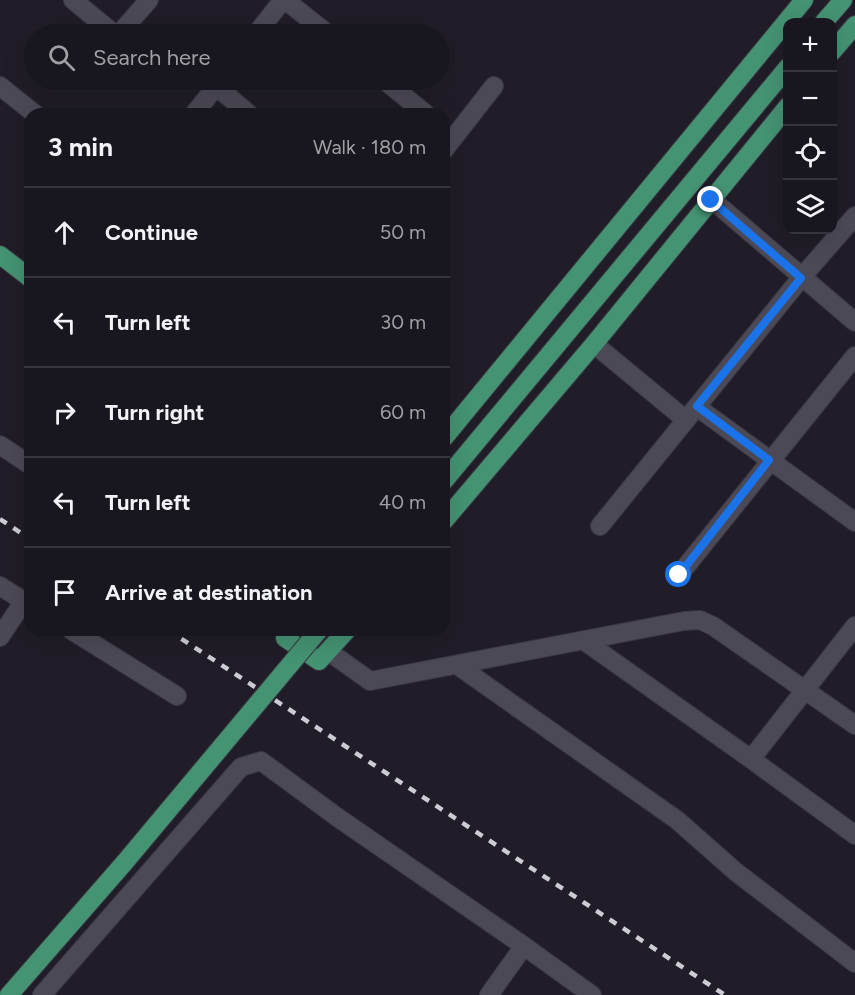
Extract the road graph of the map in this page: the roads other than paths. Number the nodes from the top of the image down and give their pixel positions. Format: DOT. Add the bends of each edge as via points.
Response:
graph roads {
  1 [pos="73,0"];
  2 [pos="149,0"];
  3 [pos="284,0"];
  4 [pos="804,0"];
  5 [pos="843,0"];
  6 [pos="828,18"];
  7 [pos="102,24"];
  8 [pos="128,24"];
  9 [pos="264,24"];
  10 [pos="315,24"];
  11 [pos="855,25"];
  12 [pos="837,46"];
  13 [pos="784,72"];
  14 [pos="0,86"];
  15 [pos="494,86"];
  16 [pos="213,90"];
  17 [pos="225,90"];
  18 [pos="396,90"];
  19 [pos="28,108"];
  20 [pos="199,108"];
  21 [pos="243,108"];
  22 [pos="419,108"];
  23 [pos="783,112"];
  24 [pos="450,135"];
  25 [pos="711,200"];
  26 [pos="855,216"];
  27 [pos="0,255"];
  28 [pos="24,273"];
  29 [pos="801,278"];
  30 [pos="855,322"];
  31 [pos="594,344"];
  32 [pos="855,356"];
  33 [pos="691,413"];
  34 [pos="450,431"];
  35 [pos="0,445"];
  36 [pos="769,460"];
  37 [pos="24,461"];
  38 [pos="450,474"];
  39 [pos="450,514"];
  40 [pos="855,522"];
  41 [pos="600,526"];
  42 [pos="679,575"];
  43 [pos="0,586"];
  44 [pos="24,601"];
  45 [pos="24,607"];
  46 [pos="855,626"];
  47 [pos="81,636"];
  48 [pos="286,636"];
  49 [pos="314,636"];
  50 [pos="342,636"];
  51 [pos="0,637"];
  52 [pos="583,640"];
  53 [pos="328,651"];
  54 [pos="457,664"];
  55 [pos="806,689"];
  56 [pos="177,696"];
  57 [pos="855,724"];
  58 [pos="752,759"];
  59 [pos="855,835"];
  60 [pos="524,946"];
  61 [pos="855,963"];
  62 [pos="9,995"];
  63 [pos="42,995"];
  64 [pos="489,995"];
  65 [pos="592,995"];
  1 -- 7 [label="street"];
  2 -- 8 [label="street"];
  3 -- 9 [label="street"];
  3 -- 10 [label="street"];
  4 -- 34 [label="main road"];
  5 -- 6 [label="main road"];
  11 -- 12 [label="main road"];
  13 -- 38 [label="main road"];
  14 -- 19 [label="street"];
  15 -- 24 [label="street"];
  16 -- 20 [label="street"];
  17 -- 21 [label="street"];
  18 -- 22 [label="street"];
  23 -- 25 [label="main road"];
  25 -- 29 [label="street"];
  25 -- 31 [label="main road"];
  26 -- 29 [label="street"];
  27 -- 28 [label="main road"];
  29 -- 30 [label="street"];
  29 -- 33 [label="street"];
  31 -- 33 [label="street"];
  31 -- 39 [label="main road"];
  32 -- 36 [label="street"];
  33 -- 36 [label="street"];
  33 -- 41 [label="street"];
  35 -- 37 [label="street"];
  36 -- 40 [label="street"];
  36 -- 42 [label="street"];
  43 -- 44 [label="street"];
  45 -- 51 [label="street"];
  46 -- 55 [label="street"];
  47 -- 56 [label="street"];
  48 -- 53 [label="main road" via="319,662"];
  49 -- 62 [label="main road, bridge"];
  50 -- 53 [label="main road"];
  52 -- 54 [label="street"];
  52 -- 55 [label="street" via="700,620"];
  52 -- 58 [label="street"];
  53 -- 54 [label="street" via="370,681"];
  54 -- 61 [label="street" via="677,820 736,872"];
  55 -- 57 [label="street"];
  55 -- 58 [label="street"];
  58 -- 59 [label="street"];
  60 -- 63 [label="street" via="261,760 241,767"];
  60 -- 64 [label="street"];
  60 -- 65 [label="street"];
}
